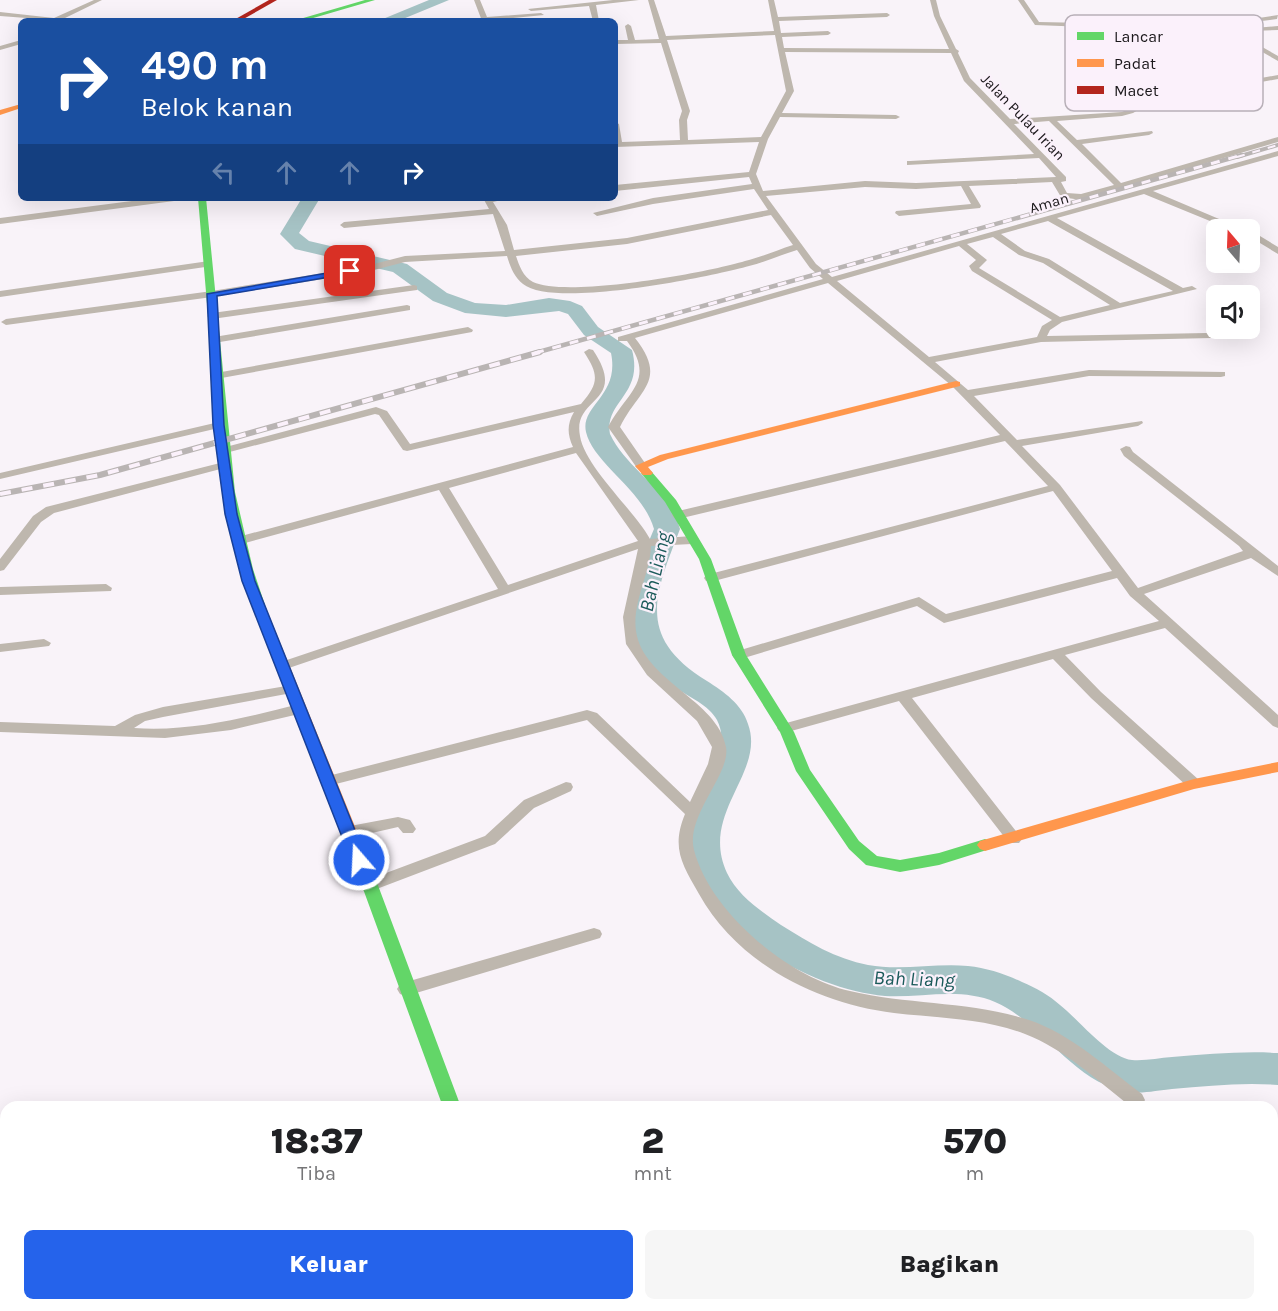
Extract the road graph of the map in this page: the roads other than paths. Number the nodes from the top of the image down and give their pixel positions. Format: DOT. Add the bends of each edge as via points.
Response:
graph roads {
  1 [pos="99,0"];
  2 [pos="274,0"];
  3 [pos="282,0"];
  4 [pos="372,0"];
  5 [pos="477,0"];
  6 [pos="636,0"];
  7 [pos="651,0"];
  8 [pos="771,0"];
  9 [pos="933,0"];
  10 [pos="1021,0"];
  11 [pos="594,2"];
  12 [pos="531,9"];
  13 [pos="0,14"];
  14 [pos="559,14"];
  15 [pos="887,15"];
  16 [pos="1278,15"];
  17 [pos="34,18"];
  18 [pos="65,18"];
  19 [pos="241,18"];
  20 [pos="249,18"];
  21 [pos="307,18"];
  22 [pos="483,18"];
  23 [pos="509,18"];
  24 [pos="596,18"];
  25 [pos="1263,18"];
  26 [pos="774,19"];
  27 [pos="1065,25"];
  28 [pos="628,26"];
  29 [pos="1278,27"];
  30 [pos="1263,28"];
  31 [pos="828,33"];
  32 [pos="778,34"];
  33 [pos="662,40"];
  34 [pos="618,42"];
  35 [pos="633,42"];
  36 [pos="18,43"];
  37 [pos="0,48"];
  38 [pos="780,50"];
  39 [pos="956,51"];
  40 [pos="1263,51"];
  41 [pos="1278,59"];
  42 [pos="1278,77"];
  43 [pos="1267,80"];
  44 [pos="1263,81"];
  45 [pos="1278,85"];
  46 [pos="18,107"];
  47 [pos="1132,111"];
  48 [pos="0,113"];
  49 [pos="777,116"];
  50 [pos="896,117"];
  51 [pos="1052,120"];
  52 [pos="1007,122"];
  53 [pos="1149,133"];
  54 [pos="764,139"];
  55 [pos="1278,139"];
  56 [pos="684,141"];
  57 [pos="1075,143"];
  58 [pos="618,145"];
  59 [pos="1278,153"];
  60 [pos="1040,156"];
  61 [pos="910,163"];
  62 [pos="752,174"];
  63 [pos="1056,181"];
  64 [pos="964,185"];
  65 [pos="1120,186"];
  66 [pos="618,188"];
  67 [pos="759,190"];
  68 [pos="1145,190"];
  69 [pos="151,201"];
  70 [pos="202,201"];
  71 [pos="488,201"];
  72 [pos="495,211"];
  73 [pos="772,212"];
  74 [pos="597,213"];
  75 [pos="900,213"];
  76 [pos="1048,217"];
  77 [pos="1215,219"];
  78 [pos="0,221"];
  79 [pos="344,225"];
  80 [pos="993,233"];
  81 [pos="1260,239"];
  82 [pos="959,242"];
  83 [pos="798,247"];
  84 [pos="1278,251"];
  85 [pos="511,254"];
  86 [pos="209,264"];
  87 [pos="828,279"];
  88 [pos="414,288"];
  89 [pos="1192,289"];
  90 [pos="1181,291"];
  91 [pos="0,294"];
  92 [pos="212,294"];
  93 [pos="1118,306"];
  94 [pos="407,308"];
  95 [pos="212,316"];
  96 [pos="1059,320"];
  97 [pos="6,322"];
  98 [pos="468,330"];
  99 [pos="1206,336"];
  100 [pos="1041,339"];
  101 [pos="214,340"];
  102 [pos="589,352"];
  103 [pos="927,360"];
  104 [pos="1221,374"];
  105 [pos="216,376"];
  106 [pos="961,389"];
  107 [pos="584,406"];
  108 [pos="1138,423"];
  109 [pos="219,425"];
  110 [pos="1011,441"];
  111 [pos="580,449"];
  112 [pos="1126,449"];
  113 [pos="223,458"];
  114 [pos="641,466"];
  115 [pos="0,476"];
  116 [pos="443,487"];
  117 [pos="1056,487"];
  118 [pos="678,515"];
  119 [pos="688,540"];
  120 [pos="238,541"];
  121 [pos="649,542"];
  122 [pos="1249,550"];
  123 [pos="0,567"];
  124 [pos="1278,572"];
  125 [pos="1120,573"];
  126 [pos="710,578"];
  127 [pos="106,588"];
  128 [pos="505,590"];
  129 [pos="0,591"];
  130 [pos="1135,593"];
  131 [pos="1168,623"];
  132 [pos="44,643"];
  133 [pos="0,648"];
  134 [pos="1056,654"];
  135 [pos="739,655"];
  136 [pos="283,666"];
  137 [pos="292,690"];
  138 [pos="903,696"];
  139 [pos="299,709"];
  140 [pos="1278,723"];
  141 [pos="0,728"];
  142 [pos="784,728"];
  143 [pos="118,731"];
  144 [pos="1278,767"];
  145 [pos="328,781"];
  146 [pos="1194,784"];
  147 [pos="566,787"];
  148 [pos="691,811"];
  149 [pos="408,829"];
  150 [pos="350,832"];
  151 [pos="1014,839"];
  152 [pos="368,886"];
  153 [pos="594,934"];
  154 [pos="406,989"];
  155 [pos="1136,1100"];
  156 [pos="450,1101"];
  1 -- 18 [label="street"];
  2 -- 19 [label="main road"];
  3 -- 20 [label="main road"];
  4 -- 21 [label="main road"];
  5 -- 22 [label="street"];
  6 -- 11 [label="street"];
  7 -- 33 [label="street"];
  8 -- 26 [label="street"];
  9 -- 39 [label="street, Jalan Pulau Irian"];
  10 -- 27 [label="street" via="1037,24"];
  11 -- 12 [label="street"];
  11 -- 24 [label="street"];
  13 -- 17 [label="street"];
  14 -- 23 [label="street"];
  15 -- 26 [label="street"];
  16 -- 25 [label="street"];
  26 -- 32 [label="street"];
  28 -- 35 [label="street"];
  29 -- 30 [label="street"];
  31 -- 32 [label="street"];
  32 -- 33 [label="street"];
  32 -- 38 [label="street"];
  33 -- 35 [label="street"];
  33 -- 56 [label="street" via="686,111"];
  34 -- 35 [label="street"];
  36 -- 37 [label="street"];
  38 -- 39 [label="street"];
  38 -- 49 [label="street" via="790,91"];
  39 -- 52 [label="street, Jalan Pulau Irian" via="967,79"];
  40 -- 41 [label="street"];
  42 -- 43 [label="street"];
  43 -- 44 [label="street"];
  43 -- 45 [label="street"];
  46 -- 48 [label="main road"];
  47 -- 51 [label="street"];
  49 -- 50 [label="street"];
  49 -- 54 [label="street"];
  51 -- 52 [label="street"];
  51 -- 57 [label="street"];
  52 -- 60 [label="street, Jalan Pulau Irian"];
  53 -- 57 [label="street"];
  54 -- 56 [label="street"];
  54 -- 62 [label="street"];
  55 -- 65 [label="street"];
  56 -- 58 [label="street"];
  57 -- 65 [label="street"];
  59 -- 68 [label="street, Aman"];
  60 -- 61 [label="street"];
  60 -- 63 [label="street, Jalan Pulau Irian" via="1063,177"];
  62 -- 66 [label="street"];
  62 -- 67 [label="street"];
  63 -- 64 [label="street"];
  63 -- 65 [label="street" via="1064,195 1074,198"];
  64 -- 67 [label="street" via="865,184"];
  64 -- 75 [label="street" via="977,206"];
  67 -- 73 [label="street"];
  67 -- 74 [label="street" via="653,201"];
  68 -- 76 [label="street, Aman"];
  68 -- 77 [label="street"];
  69 -- 78 [label="street"];
  70 -- 86 [label="main road"];
  71 -- 72 [label="street"];
  72 -- 79 [label="street"];
  72 -- 85 [label="street"];
  73 -- 83 [label="street"];
  73 -- 85 [label="street" via="627,241"];
  76 -- 80 [label="street, Aman"];
  76 -- 90 [label="street"];
  80 -- 82 [label="street, Aman"];
  80 -- 93 [label="street"];
  81 -- 84 [label="street"];
  82 -- 87 [label="street, Aman"];
  82 -- 96 [label="street" via="982,260 975,269"];
  83 -- 85 [label="street" via="743,264 598,290 565,292 530,286"];
  83 -- 87 [label="street"];
  85 -- 92 [label="street" via="405,259 385,266"];
  86 -- 91 [label="street"];
  86 -- 92 [label="main road"];
  87 -- 103 [label="street"];
  87 -- 114 [label="street, Aman" via="626,338 640,353 645,378 614,427"];
  88 -- 95 [label="street"];
  89 -- 90 [label="street"];
  90 -- 93 [label="street"];
  92 -- 95 [label="main road"];
  92 -- 97 [label="street"];
  93 -- 96 [label="street"];
  94 -- 101 [label="street"];
  95 -- 101 [label="main road"];
  96 -- 100 [label="street" via="1046,328"];
  98 -- 105 [label="street"];
  99 -- 100 [label="street"];
  100 -- 103 [label="street"];
  101 -- 105 [label="main road"];
  102 -- 107 [label="street" via="601,365 602,377 599,389"];
  103 -- 106 [label="street"];
  104 -- 106 [label="street" via="1089,373"];
  105 -- 109 [label="main road"];
  106 -- 110 [label="street"];
  106 -- 114 [label="main road"];
  107 -- 111 [label="street" via="573,433"];
  107 -- 113 [label="street" via="407,448 384,413 376,410"];
  108 -- 110 [label="street"];
  109 -- 113 [label="main road"];
  109 -- 115 [label="street"];
  110 -- 117 [label="street"];
  110 -- 118 [label="street"];
  111 -- 116 [label="street"];
  111 -- 121 [label="street"];
  112 -- 122 [label="street"];
  113 -- 120 [label="main road"];
  113 -- 123 [label="street" via="50,510 37,519"];
  114 -- 118 [label="main road"];
  116 -- 120 [label="street"];
  116 -- 128 [label="street"];
  117 -- 125 [label="street"];
  117 -- 126 [label="street"];
  118 -- 119 [label="main road"];
  119 -- 121 [label="street"];
  119 -- 126 [label="main road" via="705,559"];
  120 -- 136 [label="main road" via="249,581"];
  121 -- 128 [label="street"];
  121 -- 148 [label="street" via="630,611 632,641 641,662 700,714 720,749 719,759"];
  122 -- 124 [label="street"];
  122 -- 130 [label="street" via="1248,555"];
  125 -- 130 [label="street"];
  125 -- 135 [label="street" via="944,619 919,601"];
  126 -- 135 [label="main road"];
  127 -- 129 [label="street"];
  128 -- 136 [label="street"];
  130 -- 131 [label="street"];
  131 -- 134 [label="street"];
  131 -- 140 [label="street"];
  132 -- 133 [label="street"];
  134 -- 138 [label="street"];
  134 -- 146 [label="street"];
  135 -- 142 [label="main road"];
  136 -- 137 [label="main road"];
  137 -- 139 [label="main road"];
  137 -- 143 [label="street" via="163,712 140,718"];
  138 -- 142 [label="street"];
  138 -- 151 [label="street"];
  139 -- 143 [label="street" via="201,732 155,735"];
  139 -- 145 [label="main road"];
  141 -- 143 [label="street"];
  142 -- 151 [label="main road" via="803,771 854,845 872,861 900,866"];
  144 -- 146 [label="main road"];
  145 -- 148 [label="street" via="587,715"];
  145 -- 150 [label="main road"];
  146 -- 151 [label="main road"];
  147 -- 152 [label="street" via="530,804 490,840"];
  148 -- 155 [label="street" via="685,840 705,892 733,929 797,977 847,998 996,1018 1029,1028"];
  149 -- 150 [label="street" via="398,822"];
  150 -- 152 [label="main road"];
  152 -- 154 [label="main road"];
  153 -- 154 [label="street"];
  154 -- 156 [label="main road"];
}
